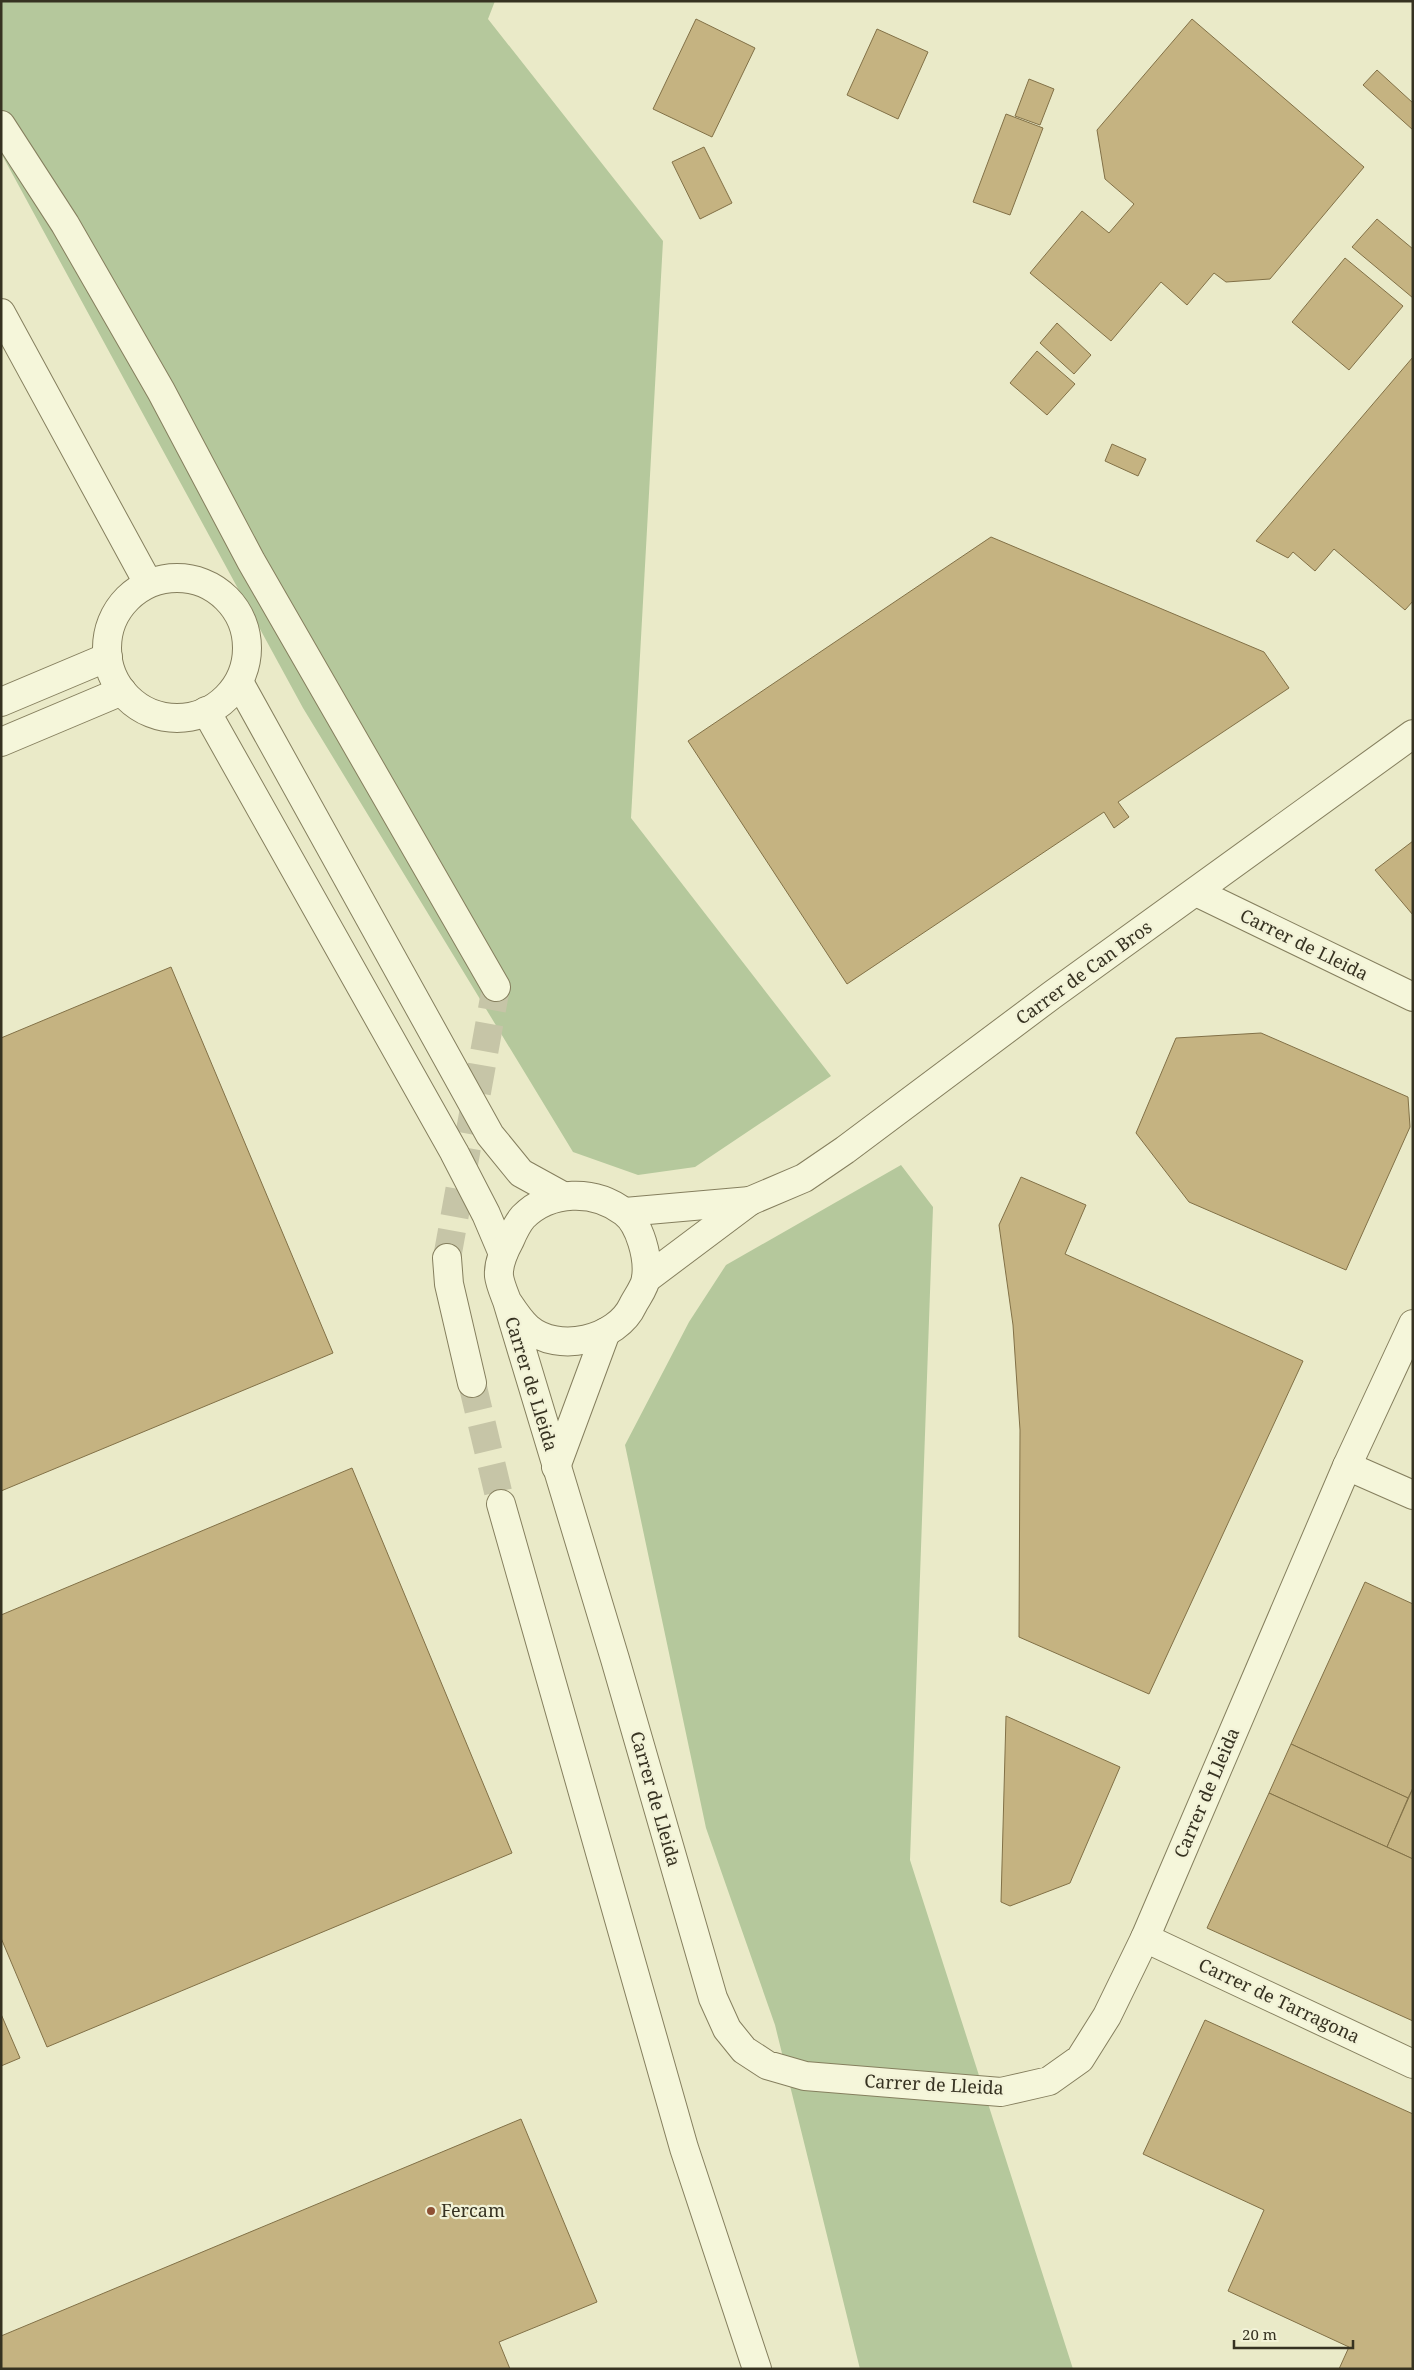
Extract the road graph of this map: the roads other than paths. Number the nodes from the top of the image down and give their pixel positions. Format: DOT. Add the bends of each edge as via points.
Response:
graph roads {
  1 [pos="1,124"];
  2 [pos="1,313"];
  3 [pos="148,584"];
  4 [pos="108,657"];
  5 [pos="239,682"];
  6 [pos="122,691"];
  7 [pos="1,702"];
  8 [pos="206,711"];
  9 [pos="1413,734"];
  10 [pos="1,742"];
  11 [pos="1196,892"];
  12 [pos="496,987"];
  13 [pos="1413,997"];
  14 [pos="560,1195"];
  15 [pos="750,1201"];
  16 [pos="625,1212"];
  17 [pos="503,1254"];
  18 [pos="446,1258"];
  19 [pos="646,1279"];
  20 [pos="506,1302"];
  21 [pos="1413,1324"];
  22 [pos="606,1332"];
  23 [pos="472,1383"];
  24 [pos="1348,1466"];
  25 [pos="556,1467"];
  26 [pos="1413,1495"];
  27 [pos="500,1504"];
  28 [pos="1145,1938"];
  29 [pos="1413,2064"];
  30 [pos="756,2369"];
  1 -- 12 [label="street" via="65,224 118,316 251,561"];
  2 -- 3 [label="street"];
  3 -- 4 [label="street" via="131,594 118,609 110,626"];
  3 -- 5 [label="street" via="166,578 186,578 206,584 223,596 237,612 245,631 246,652"];
  4 -- 6 [label="street" via="111,671"];
  4 -- 7 [label="street"];
  5 -- 8 [label="street" via="218,704"];
  5 -- 14 [label="street" via="490,1135 521,1173"];
  6 -- 8 [label="street" via="138,707 159,716 180,718"];
  6 -- 10 [label="street"];
  8 -- 17 [label="street" via="454,1152"];
  9 -- 11 [label="street, Carrer de Can Bros"];
  11 -- 13 [label="street, Carrer de Lleida"];
  11 -- 15 [label="street, Carrer de Can Bros" via="804,1178"];
  14 -- 16 [label="street" via="603,1201"];
  14 -- 17 [label="street" via="523,1217"];
  15 -- 16 [label="street, Carrer de Can Bros"];
  15 -- 19 [label="street, Carrer de Can Bros"];
  16 -- 19 [label="street" via="644,1247"];
  17 -- 20 [label="street" via="499,1275"];
  18 -- 23 [label="street"];
  19 -- 22 [label="street" via="629,1313"];
  20 -- 22 [label="street" via="529,1329 554,1340 581,1342"];
  20 -- 25 [label="street, Carrer de Lleida"];
  21 -- 24 [label="street, Carrer de Lleida"];
  22 -- 25 [label="street, Carrer de Lleida"];
  24 -- 26 [label="street"];
  24 -- 28 [label="street, Carrer de Lleida"];
  25 -- 28 [label="street, Carrer de Lleida" via="714,1998 727,2029 744,2050 767,2065 805,2076 1001,2092 1049,2081 1080,2059 1107,2016"];
  27 -- 30 [label="street" via="684,2148"];
  28 -- 29 [label="street, Carrer de Tarragona"];
}
